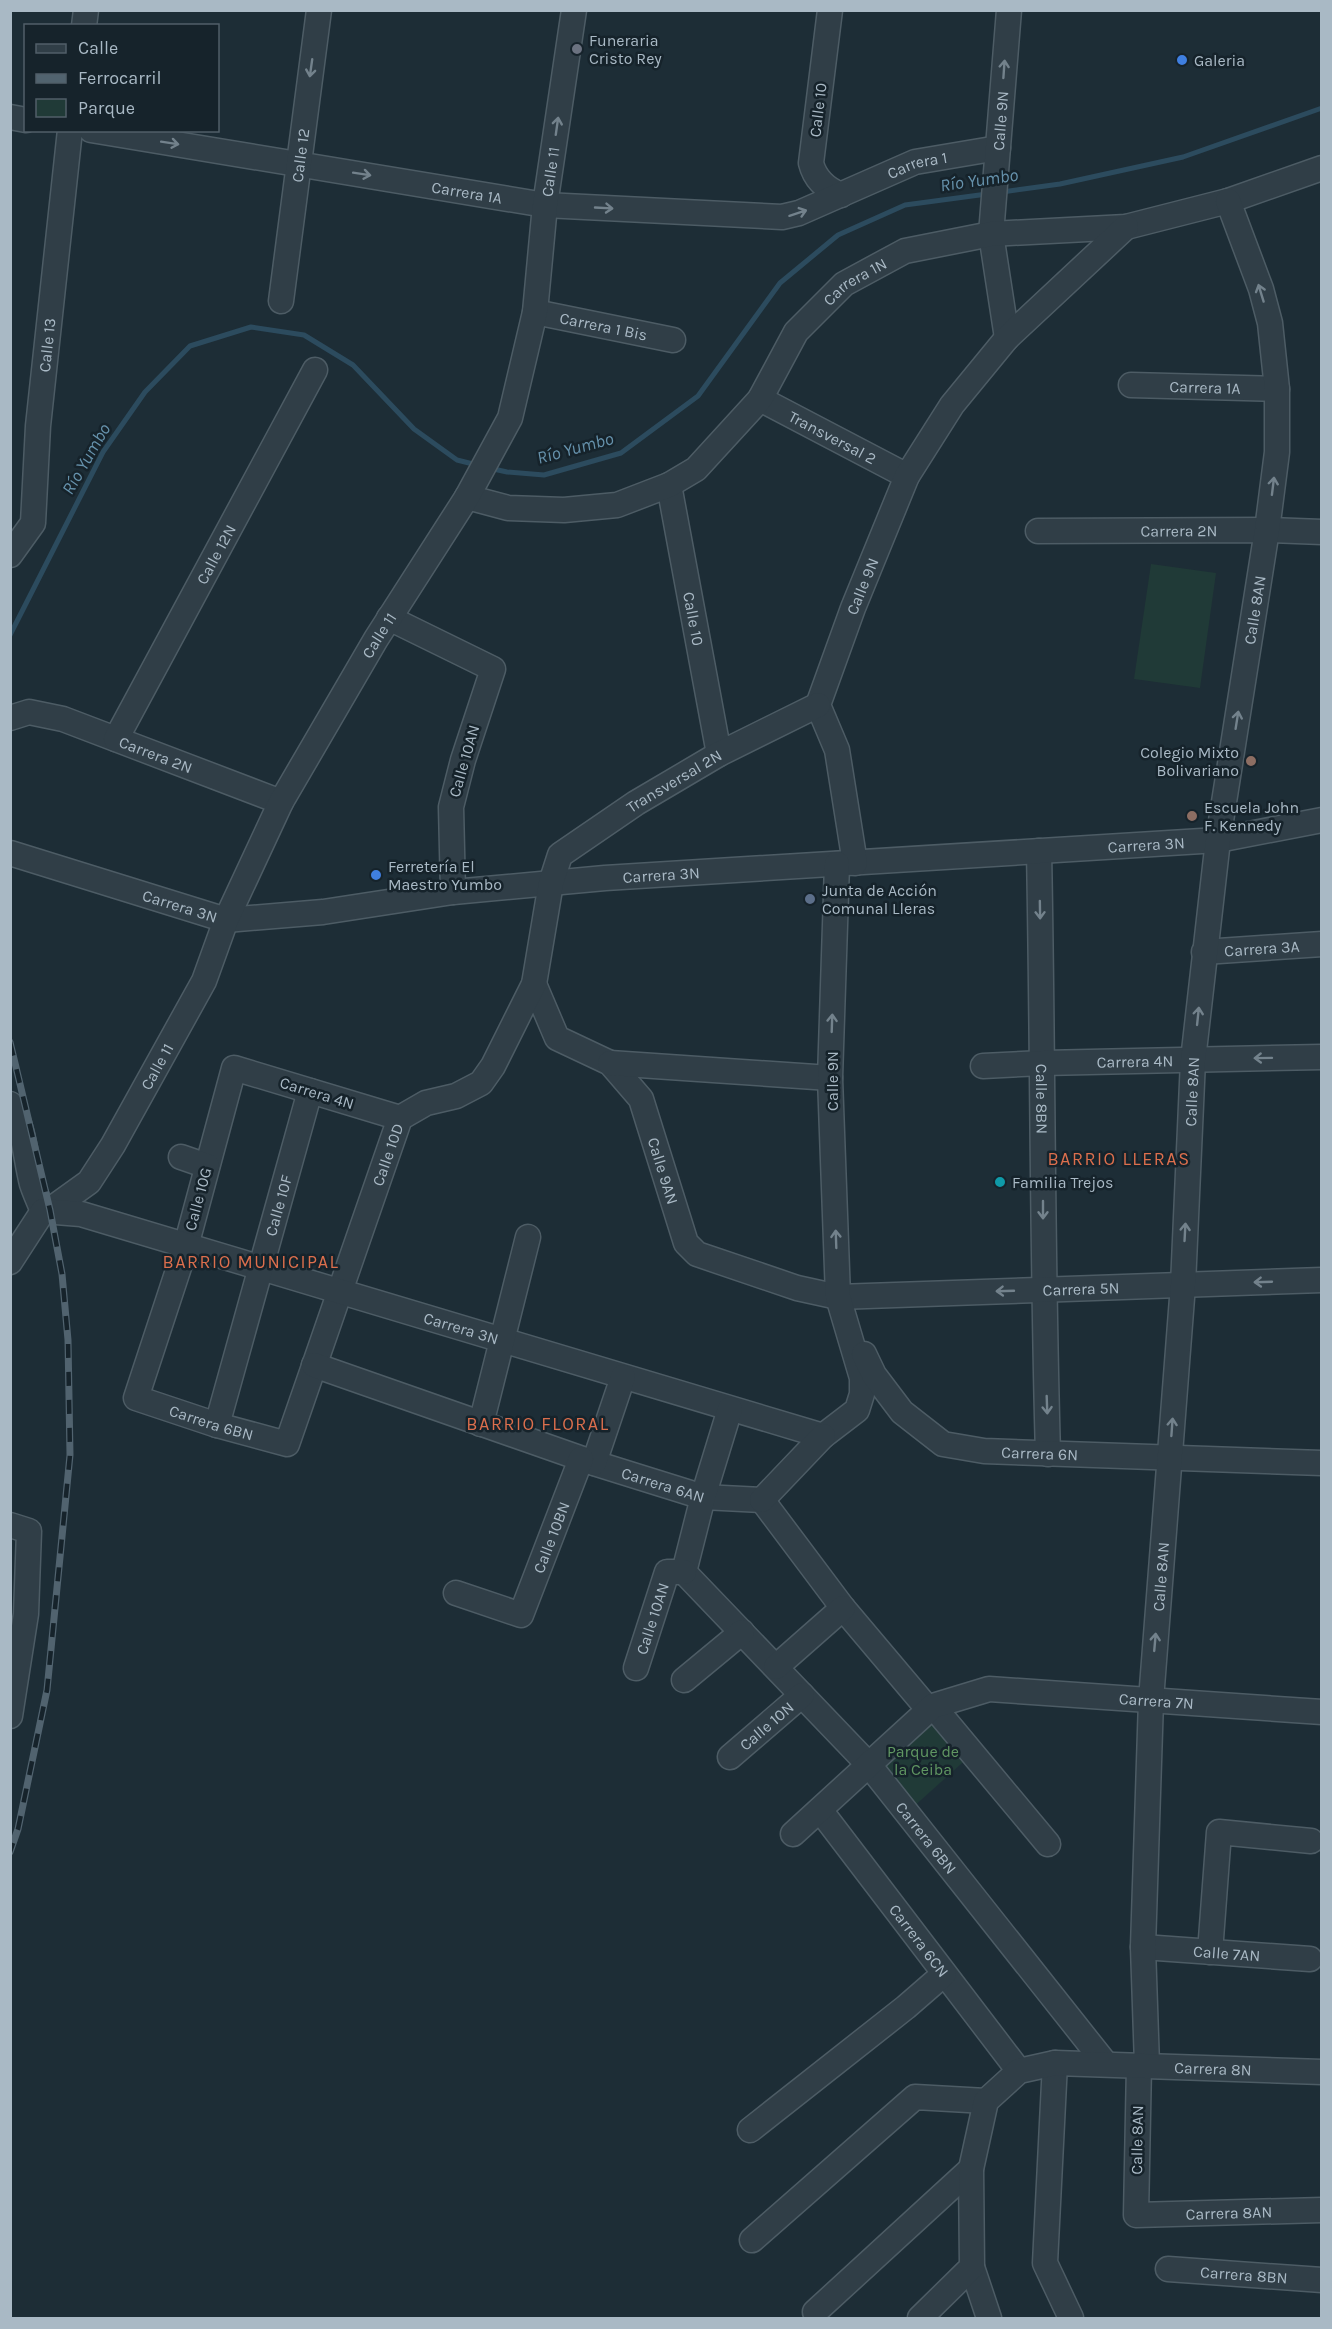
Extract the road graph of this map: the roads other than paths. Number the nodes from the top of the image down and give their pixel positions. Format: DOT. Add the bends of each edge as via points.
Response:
graph roads {
  1 [pos="319,10"];
  2 [pos="574,10"];
  3 [pos="830,10"];
  4 [pos="1009,10"];
  5 [pos="70,132"];
  6 [pos="104,132"];
  7 [pos="997,156"];
  8 [pos="298,163"];
  9 [pos="1322,168"];
  10 [pos="841,195"];
  11 [pos="1228,201"];
  12 [pos="545,205"];
  13 [pos="992,225"];
  14 [pos="1126,227"];
  15 [pos="281,301"];
  16 [pos="535,312"];
  17 [pos="1007,338"];
  18 [pos="673,340"];
  19 [pos="315,370"];
  20 [pos="1131,385"];
  21 [pos="1277,389"];
  22 [pos="760,399"];
  23 [pos="907,476"];
  24 [pos="669,485"];
  25 [pos="468,495"];
  26 [pos="1267,530"];
  27 [pos="1038,531"];
  28 [pos="1322,532"];
  29 [pos="10,555"];
  30 [pos="389,618"];
  31 [pos="818,705"];
  32 [pos="20,715"];
  33 [pos="116,739"];
  34 [pos="719,754"];
  35 [pos="281,802"];
  36 [pos="1322,820"];
  37 [pos="1218,840"];
  38 [pos="1039,851"];
  39 [pos="10,853"];
  40 [pos="846,864"];
  41 [pos="550,883"];
  42 [pos="453,892"];
  43 [pos="226,920"];
  44 [pos="1322,944"];
  45 [pos="1204,952"];
  46 [pos="534,984"];
  47 [pos="1322,1057"];
  48 [pos="1193,1060"];
  49 [pos="610,1063"];
  50 [pos="1043,1063"];
  51 [pos="983,1066"];
  52 [pos="234,1068"];
  53 [pos="830,1078"];
  54 [pos="310,1091"];
  55 [pos="10,1104"];
  56 [pos="400,1118"];
  57 [pos="181,1157"];
  58 [pos="207,1166"];
  59 [pos="46,1210"];
  60 [pos="528,1237"];
  61 [pos="186,1246"];
  62 [pos="10,1262"];
  63 [pos="261,1268"];
  64 [pos="1322,1280"];
  65 [pos="1183,1285"];
  66 [pos="1043,1290"];
  67 [pos="346,1294"];
  68 [pos="838,1297"];
  69 [pos="501,1341"];
  70 [pos="322,1368"];
  71 [pos="623,1377"];
  72 [pos="135,1398"];
  73 [pos="730,1409"];
  74 [pos="481,1424"];
  75 [pos="217,1425"];
  76 [pos="832,1431"];
  77 [pos="287,1444"];
  78 [pos="1048,1454"];
  79 [pos="1170,1459"];
  80 [pos="587,1461"];
  81 [pos="1322,1463"];
  82 [pos="703,1497"];
  83 [pos="762,1500"];
  84 [pos="20,1528"];
  85 [pos="684,1572"];
  86 [pos="456,1593"];
  87 [pos="843,1608"];
  88 [pos="18,1612"];
  89 [pos="742,1632"];
  90 [pos="776,1667"];
  91 [pos="636,1668"];
  92 [pos="684,1680"];
  93 [pos="802,1695"];
  94 [pos="1151,1700"];
  95 [pos="11,1707"];
  96 [pos="931,1708"];
  97 [pos="1322,1712"];
  98 [pos="730,1757"];
  99 [pos="869,1765"];
  100 [pos="820,1810"];
  101 [pos="794,1834"];
  102 [pos="1311,1841"];
  103 [pos="1048,1844"];
  104 [pos="1143,1947"];
  105 [pos="1210,1952"];
  106 [pos="1310,1959"];
  107 [pos="944,1974"];
  108 [pos="1055,2063"];
  109 [pos="1105,2063"];
  110 [pos="1143,2065"];
  111 [pos="1018,2071"];
  112 [pos="1322,2072"];
  113 [pos="986,2100"];
  114 [pos="750,2130"];
  115 [pos="971,2169"];
  116 [pos="1322,2210"];
  117 [pos="1136,2215"];
  118 [pos="752,2240"];
  119 [pos="972,2267"];
  120 [pos="1168,2269"];
  121 [pos="1322,2280"];
  122 [pos="815,2312"];
  123 [pos="920,2319"];
  124 [pos="989,2319"];
  125 [pos="1071,2319"];
  1 -- 8 [label="street, Calle 12, one-way"];
  12 -- 2 [label="street, Calle 11, one-way"];
  3 -- 10 [label="street, Calle 10" via="811,163 813,172 827,189"];
  7 -- 4 [label="street, Calle 9N, one-way"];
  5 -- 29 [label="street, Calle 13" via="38,426 33,523"];
  6 -- 8 [label="street, Carrera 1A, one-way"];
  7 -- 10 [label="street, Carrera 1" via="915,162"];
  7 -- 13 [label="street, Calle 9N"];
  8 -- 12 [label="street, Carrera 1A, one-way"];
  8 -- 15 [label="street, Calle 12"];
  9 -- 11 [label="street, Carrera 1N"];
  12 -- 10 [label="street, Carrera 1A, one-way" via="782,217"];
  11 -- 14 [label="street, Carrera 1N"];
  21 -- 11 [label="street, Calle 8AN, one-way" via="1270,323"];
  12 -- 16 [label="street, Calle 11"];
  13 -- 14 [label="street, Carrera 1N"];
  13 -- 17 [label="street, Calle 9N"];
  13 -- 22 [label="street, Carrera 1N" via="905,250 844,284 796,332"];
  14 -- 17 [label="street, Calle 9N"];
  16 -- 18 [label="street, Carrera 1 Bis"];
  16 -- 25 [label="street, Calle 11" via="510,418"];
  17 -- 23 [label="street, Calle 9N" via="952,405"];
  19 -- 33 [label="street, Calle 12N"];
  20 -- 21 [label="street, Carrera 1A"];
  26 -- 21 [label="street, Calle 8AN, one-way" via="1277,452"];
  22 -- 23 [label="street, Transversal 2"];
  22 -- 24 [label="street, Carrera 1N" via="696,469"];
  23 -- 31 [label="street, Calle 9N"];
  24 -- 25 [label="street, Carrera 1N" via="617,505 564,510 508,508"];
  24 -- 34 [label="street, Calle 10"];
  25 -- 30 [label="street, Calle 11"];
  26 -- 27 [label="street, Carrera 2N"];
  26 -- 28 [label="street, Carrera 2N"];
  37 -- 26 [label="street, Calle 8AN, one-way"];
  30 -- 35 [label="street, Calle 11"];
  30 -- 42 [label="street, Calle 10AN" via="493,669 451,807"];
  31 -- 34 [label="street, Transversal 2N"];
  31 -- 40 [label="street, Calle 9N" via="837,750"];
  32 -- 33 [label="street, Carrera 2N" via="63,719"];
  33 -- 35 [label="street, Carrera 2N"];
  34 -- 41 [label="street, Transversal 2N" via="636,803 560,855"];
  35 -- 43 [label="street, Calle 11"];
  36 -- 37 [label="street, Carrera 3N"];
  37 -- 38 [label="street, Carrera 3N"];
  37 -- 45 [label="street, Calle 8AN"];
  38 -- 40 [label="street, Carrera 3N"];
  38 -- 50 [label="street, Calle 8BN, one-way"];
  39 -- 43 [label="street, Carrera 3N"];
  40 -- 41 [label="street, Carrera 3N"];
  53 -- 40 [label="street, Calle 9N, one-way"];
  41 -- 42 [label="street, Carrera 3N"];
  41 -- 46 [label="street, Calle 10D"];
  42 -- 43 [label="street, Carrera 3N" via="323,912"];
  43 -- 59 [label="street, Calle 11" via="204,981 113,1145 89,1182"];
  44 -- 45 [label="street, Carrera 3A"];
  48 -- 45 [label="street, Calle 8AN, one-way"];
  46 -- 49 [label="street, Calle 9AN" via="558,1038"];
  46 -- 56 [label="street, Calle 10D" via="481,1083 456,1096 426,1103"];
  47 -- 48 [label="street, Carrera 4N, one-way"];
  48 -- 50 [label="street, Carrera 4N"];
  65 -- 48 [label="street, Calle 8AN, one-way"];
  49 -- 53 [label="street"];
  49 -- 68 [label="street, Calle 9AN" via="641,1099 686,1243 697,1254 797,1288"];
  50 -- 51 [label="street, Carrera 4N"];
  50 -- 66 [label="street, Calle 8BN, one-way"];
  52 -- 54 [label="street, Carrera 4N"];
  52 -- 58 [label="street, Calle 10G"];
  68 -- 53 [label="street, Calle 9N, one-way"];
  54 -- 56 [label="street, Carrera 4N"];
  54 -- 63 [label="street, Calle 10F"];
  55 -- 59 [label="street" via="22,1135 32,1184"];
  56 -- 67 [label="street, Calle 10D"];
  57 -- 58 [label="street"];
  58 -- 61 [label="street, Calle 10G"];
  59 -- 61 [label="street, Carrera 3N" via="81,1214"];
  59 -- 62 [label="street"];
  60 -- 69 [label="street"];
  61 -- 63 [label="street, Carrera 3N"];
  61 -- 72 [label="street, Calle 10G"];
  63 -- 67 [label="street, Carrera 3N"];
  63 -- 75 [label="street, Calle 10F"];
  64 -- 65 [label="street, Carrera 5N, one-way"];
  65 -- 66 [label="street, Carrera 5N"];
  79 -- 65 [label="street, Calle 8AN, one-way"];
  66 -- 68 [label="street, Carrera 5N, one-way"];
  66 -- 78 [label="street, Calle 8BN, one-way"];
  67 -- 69 [label="street, Carrera 3N"];
  67 -- 70 [label="street, Calle 10D"];
  68 -- 76 [label="street" via="862,1378 862,1394 858,1410"];
  68 -- 78 [label="street, Carrera 6N" via="874,1376 902,1412 943,1444 984,1451"];
  69 -- 71 [label="street, Carrera 3N"];
  69 -- 74 [label="street"];
  70 -- 74 [label="street, Carrera 6AN"];
  70 -- 77 [label="street, Calle 10D"];
  71 -- 73 [label="street, Carrera 3N"];
  71 -- 80 [label="street, Calle 10BN"];
  72 -- 75 [label="street, Carrera 6BN"];
  73 -- 76 [label="street, Carrera 3N"];
  73 -- 82 [label="street, Calle 10AN"];
  74 -- 80 [label="street, Carrera 6AN"];
  75 -- 77 [label="street, Carrera 6BN"];
  76 -- 83 [label="street"];
  78 -- 79 [label="street, Carrera 6N"];
  79 -- 81 [label="street, Carrera 6N"];
  94 -- 79 [label="street, Calle 8AN, one-way"];
  80 -- 82 [label="street, Carrera 6AN"];
  80 -- 86 [label="street, Calle 10BN" via="521,1615"];
  82 -- 83 [label="street, Carrera 6AN"];
  82 -- 85 [label="street, Calle 10AN"];
  83 -- 87 [label="street"];
  84 -- 88 [label="street"];
  85 -- 89 [label="street, Carrera 6BN"];
  85 -- 91 [label="street, Calle 10AN" via="667,1572"];
  87 -- 90 [label="street"];
  87 -- 96 [label="street"];
  88 -- 95 [label="street"];
  89 -- 90 [label="street, Carrera 6BN"];
  89 -- 92 [label="street"];
  90 -- 93 [label="street, Carrera 6BN"];
  93 -- 98 [label="street, Calle 10N"];
  93 -- 99 [label="street, Carrera 6BN"];
  94 -- 96 [label="street, Carrera 7N" via="989,1689"];
  94 -- 97 [label="street, Carrera 7N"];
  94 -- 104 [label="street, Calle 8AN"];
  96 -- 99 [label="street"];
  96 -- 103 [label="street"];
  99 -- 100 [label="street"];
  99 -- 109 [label="street, Carrera 6BN"];
  100 -- 101 [label="street"];
  100 -- 107 [label="street, Carrera 6CN"];
  102 -- 105 [label="street" via="1219,1832"];
  104 -- 105 [label="street, Calle 7AN"];
  104 -- 110 [label="street, Calle 8AN"];
  105 -- 106 [label="street, Calle 7AN"];
  107 -- 111 [label="street, Carrera 6CN"];
  107 -- 114 [label="street"];
  108 -- 109 [label="street, Carrera 8N"];
  108 -- 111 [label="street, Carrera 8N"];
  108 -- 125 [label="street" via="1045,2263"];
  109 -- 110 [label="street, Carrera 8N"];
  110 -- 112 [label="street, Carrera 8N"];
  110 -- 117 [label="street, Calle 8AN"];
  111 -- 113 [label="street"];
  113 -- 115 [label="street"];
  113 -- 118 [label="street" via="915,2097"];
  115 -- 119 [label="street"];
  115 -- 122 [label="street"];
  116 -- 117 [label="street, Carrera 8AN"];
  119 -- 123 [label="street"];
  119 -- 124 [label="street"];
  120 -- 121 [label="street, Carrera 8BN"];
}
